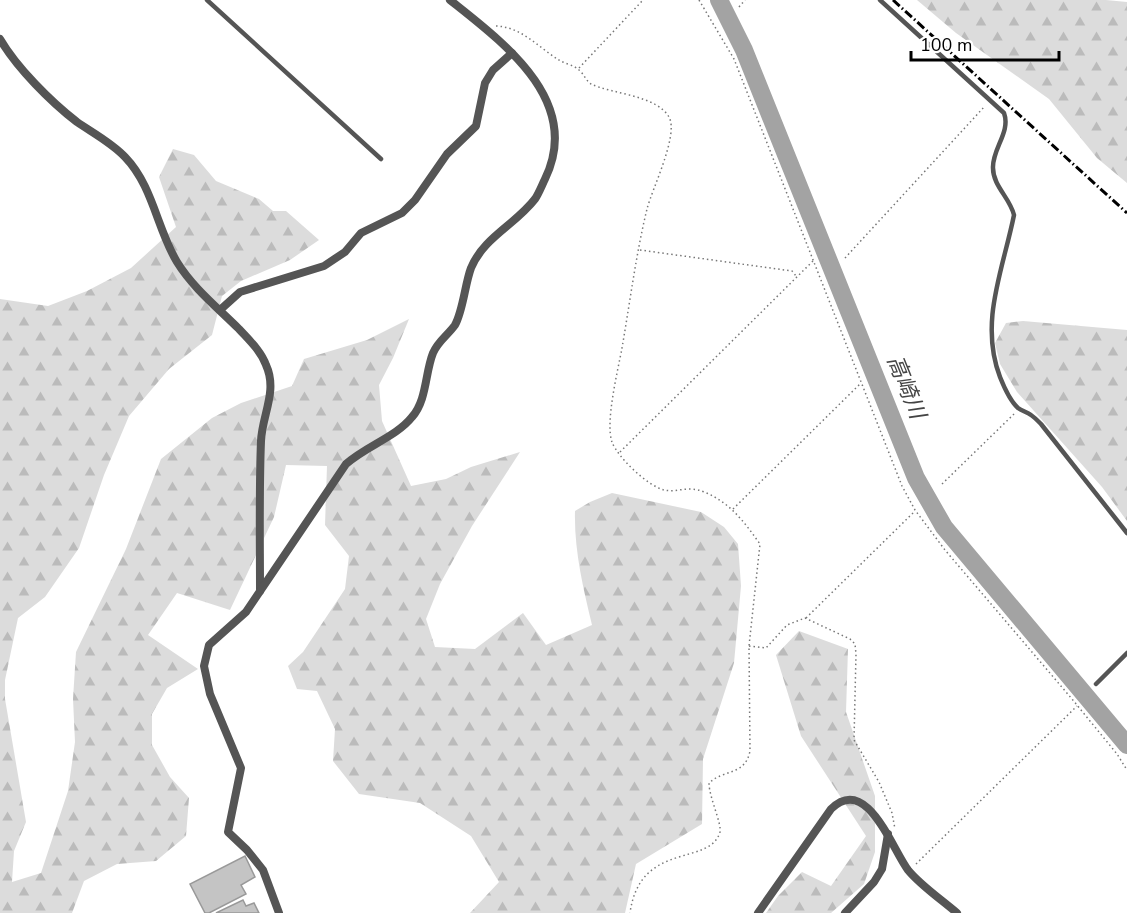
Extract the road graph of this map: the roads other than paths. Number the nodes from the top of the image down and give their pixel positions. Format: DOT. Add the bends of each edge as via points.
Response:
graph roads {
  1 [pos="207,0"];
  2 [pos="450,0"];
  3 [pos="880,0"];
  4 [pos="0,39"];
  5 [pos="512,53"];
  6 [pos="381,159"];
  7 [pos="220,310"];
  8 [pos="1127,533"];
  9 [pos="260,591"];
  10 [pos="1127,653"];
  11 [pos="1096,684"];
  12 [pos="892,833"];
  13 [pos="279,913"];
  14 [pos="758,913"];
  15 [pos="845,913"];
  16 [pos="957,913"];
  1 -- 6 [label="lane"];
  2 -- 5 [label="street"];
  3 -- 8 [label="lane" via="1004,113 1006,119 992,165 1014,215 995,292 992,350 1002,383 1019,409 1041,424"];
  4 -- 7 [label="street" via="15,63 75,120 124,156 148,190 175,258 187,277"];
  5 -- 7 [label="street" via="485,83 476,126 447,154 402,213 361,233 345,252 324,266 240,292"];
  5 -- 9 [label="street" via="548,101 556,128 550,169 529,206 482,249 471,268 455,324 432,354 414,415 401,429 346,464"];
  7 -- 9 [label="street" via="254,345 271,382 261,437"];
  9 -- 13 [label="street" via="246,612 209,645 204,666 210,694 241,768 228,832 263,870"];
  10 -- 11 [label="lane"];
  12 -- 14 [label="street" via="863,803 847,799 838,802"];
  12 -- 15 [label="street" via="882,869"];
  12 -- 16 [label="street" via="909,870"];
}
